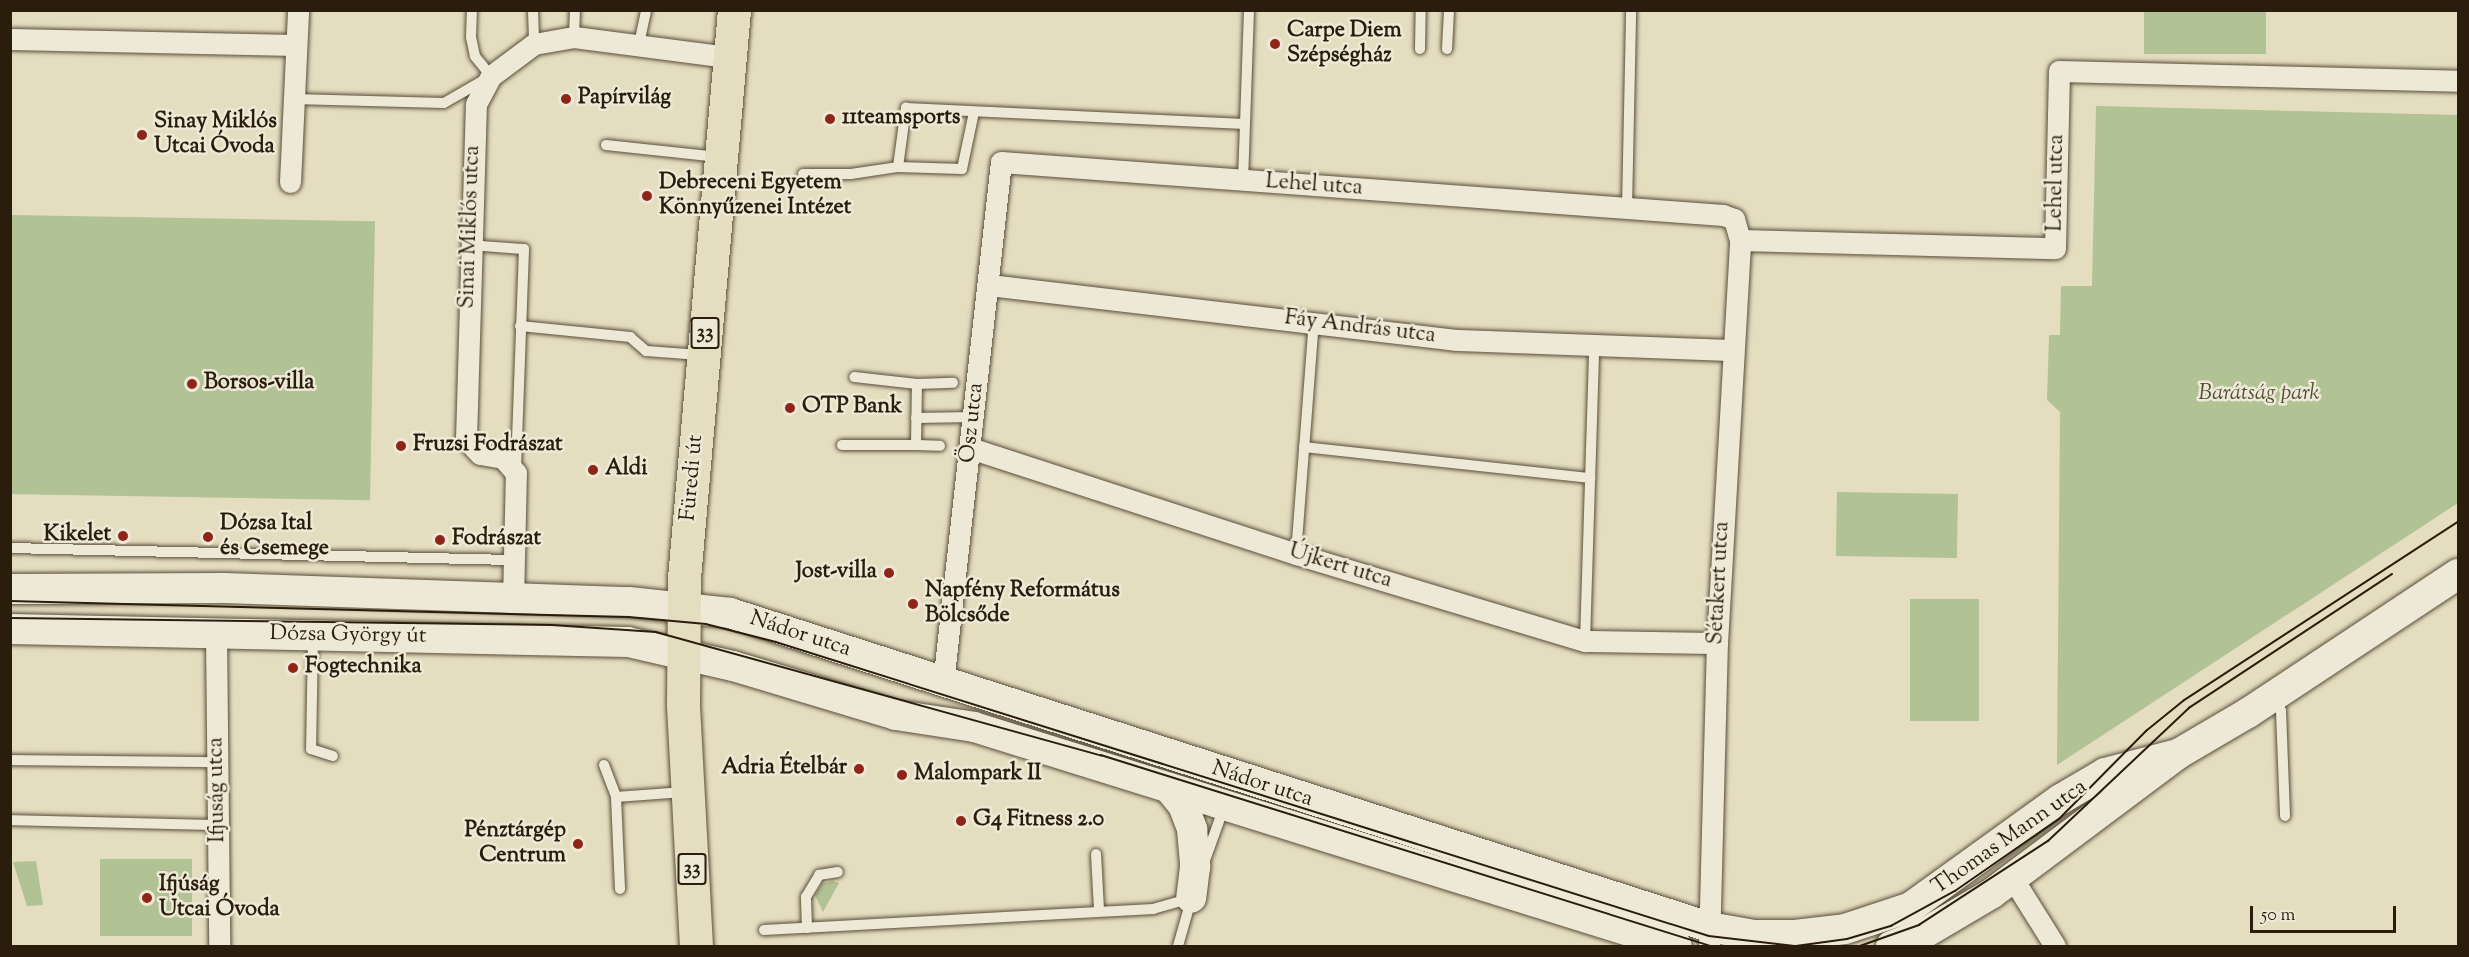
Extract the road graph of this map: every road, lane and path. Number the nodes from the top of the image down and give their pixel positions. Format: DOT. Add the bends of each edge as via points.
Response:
graph roads {
  1 [pos="298,10"];
  2 [pos="472,10"];
  3 [pos="533,10"];
  4 [pos="575,10"];
  5 [pos="646,10"];
  6 [pos="734,10"];
  7 [pos="1249,10"];
  8 [pos="1421,10"];
  9 [pos="1449,10"];
  10 [pos="1631,10"];
  11 [pos="574,37"];
  12 [pos="10,39"];
  13 [pos="534,44"];
  14 [pos="639,44"];
  15 [pos="296,45"];
  16 [pos="1420,49"];
  17 [pos="1448,49"];
  18 [pos="728,57"];
  19 [pos="491,76"];
  20 [pos="2458,81"];
  21 [pos="293,99"];
  22 [pos="974,112"];
  23 [pos="1245,124"];
  24 [pos="606,145"];
  25 [pos="718,157"];
  26 [pos="1001,162"];
  27 [pos="898,167"];
  28 [pos="803,174"];
  29 [pos="1243,181"];
  30 [pos="291,182"];
  31 [pos="1627,208"];
  32 [pos="1740,240"];
  33 [pos="469,246"];
  34 [pos="989,285"];
  35 [pos="1314,322"];
  36 [pos="520,326"];
  37 [pos="1594,348"];
  38 [pos="1732,350"];
  39 [pos="703,355"];
  40 [pos="854,377"];
  41 [pos="953,383"];
  42 [pos="917,384"];
  43 [pos="973,417"];
  44 [pos="916,418"];
  45 [pos="842,445"];
  46 [pos="916,445"];
  47 [pos="940,446"];
  48 [pos="1304,447"];
  49 [pos="970,448"];
  50 [pos="516,473"];
  51 [pos="1590,478"];
  52 [pos="10,548"];
  53 [pos="1296,554"];
  54 [pos="513,560"];
  55 [pos="2458,574"];
  56 [pos="10,589"];
  57 [pos="513,601"];
  58 [pos="684,608"];
  59 [pos="10,629"];
  60 [pos="216,634"];
  61 [pos="313,635"];
  62 [pos="1585,641"];
  63 [pos="1717,643"];
  64 [pos="684,655"];
  65 [pos="943,684"];
  66 [pos="2274,696"];
  67 [pos="2178,754"];
  68 [pos="333,756"];
  69 [pos="10,759"];
  70 [pos="218,762"];
  71 [pos="604,765"];
  72 [pos="1169,788"];
  73 [pos="1229,790"];
  74 [pos="688,791"];
  75 [pos="616,797"];
  76 [pos="2285,816"];
  77 [pos="10,820"];
  78 [pos="218,825"];
  79 [pos="1096,854"];
  80 [pos="838,872"];
  81 [pos="2013,879"];
  82 [pos="620,889"];
  83 [pos="1191,898"];
  84 [pos="1100,910"];
  85 [pos="807,928"];
  86 [pos="764,930"];
  87 [pos="1709,937"];
  88 [pos="1846,938"];
  89 [pos="219,946"];
  90 [pos="696,946"];
  91 [pos="1178,946"];
  92 [pos="1677,946"];
  93 [pos="1891,946"];
  94 [pos="2055,946"];
  1 -- 15 [label="street"];
  2 -- 19 [label="lane" via="475,56"];
  3 -- 13 [label="lane"];
  4 -- 11 [label="lane"];
  5 -- 14 [label="lane"];
  6 -- 18 [label="main road, Füredi út / 33"];
  7 -- 23 [label="lane"];
  8 -- 16 [label="lane"];
  9 -- 17 [label="lane"];
  10 -- 31 [label="lane"];
  11 -- 13 [label="street, Sinai Miklós utca"];
  11 -- 14 [label="street, Sinai Miklós utca"];
  12 -- 15 [label="street"];
  13 -- 19 [label="street, Sinai Miklós utca"];
  14 -- 18 [label="street, Sinai Miklós utca"];
  15 -- 21 [label="street"];
  18 -- 25 [label="main road, Füredi út / 33"];
  19 -- 21 [label="lane" via="444,103"];
  19 -- 33 [label="street, Sinai Miklós utca" via="476,104"];
  20 -- 32 [label="street, Lehel utca" via="2059,70 2055,248"];
  21 -- 30 [label="street"];
  22 -- 23 [label="lane"];
  22 -- 27 [label="lane" via="962,169"];
  22 -- 27 [label="lane" via="906,108"];
  23 -- 29 [label="lane"];
  24 -- 25 [label="lane"];
  25 -- 39 [label="main road, Füredi út / 33"];
  26 -- 29 [label="street, Lehel utca"];
  26 -- 34 [label="street, Ösz utca"];
  27 -- 28 [label="lane" via="851,174"];
  29 -- 31 [label="street, Lehel utca"];
  31 -- 32 [label="street, Lehel utca" via="1723,215 1734,219"];
  32 -- 38 [label="street, Sétakert utca"];
  33 -- 36 [label="lane" via="524,249"];
  33 -- 50 [label="street, Sinai Miklós utca" via="466,439 480,454 503,458"];
  34 -- 35 [label="street, Fáy András utca"];
  34 -- 43 [label="street, Ösz utca"];
  35 -- 37 [label="street, Fáy András utca" via="1456,340"];
  35 -- 48 [label="lane"];
  36 -- 39 [label="lane" via="630,338 646,351"];
  36 -- 50 [label="lane"];
  37 -- 38 [label="street, Fáy András utca"];
  37 -- 51 [label="lane"];
  38 -- 63 [label="street, Sétakert utca"];
  39 -- 58 [label="main road, Füredi út / 33"];
  40 -- 42 [label="lane"];
  41 -- 42 [label="lane"];
  42 -- 44 [label="lane"];
  43 -- 44 [label="lane"];
  43 -- 49 [label="street, Ösz utca"];
  44 -- 46 [label="lane"];
  45 -- 46 [label="lane"];
  46 -- 47 [label="lane"];
  48 -- 51 [label="lane"];
  48 -- 53 [label="lane"];
  49 -- 53 [label="street, Újkert utca"];
  49 -- 65 [label="street, Ösz utca"];
  50 -- 54 [label="street"];
  51 -- 62 [label="lane"];
  52 -- 54 [label="lane"];
  53 -- 62 [label="street, Újkert utca"];
  54 -- 57 [label="street"];
  55 -- 66 [label="street, Thomas Mann utca"];
  56 -- 57 [label="street, Dózsa György út" via="225,588"];
  57 -- 58 [label="street, Dózsa György út" via="629,602"];
  58 -- 64 [label="main road, Füredi út / 33"];
  58 -- 65 [label="street, Nádor utca" via="753,620"];
  59 -- 60 [label="street, Dózsa György út"];
  60 -- 61 [label="street, Dózsa György út"];
  60 -- 70 [label="street, Ifjuság utca"];
  61 -- 64 [label="street, Dózsa György út" via="628,642"];
  61 -- 68 [label="lane" via="311,749"];
  62 -- 63 [label="street, Újkert utca"];
  63 -- 87 [label="street, Sétakert utca"];
  64 -- 72 [label="street, Nádor utca" via="896,715 974,726"];
  64 -- 74 [label="main road, Füredi út / 33"];
  65 -- 73 [label="street, Nádor utca"];
  66 -- 67 [label="street, Thomas Mann utca"];
  66 -- 76 [label="lane" via="2281,711"];
  67 -- 81 [label="street, Thomas Mann utca"];
  67 -- 88 [label="street, Thomas Mann utca" via="2105,772 1911,907"];
  69 -- 70 [label="lane"];
  70 -- 78 [label="street, Ifjuság utca"];
  71 -- 75 [label="lane"];
  72 -- 73 [label="street, Nádor utca"];
  72 -- 83 [label="street" via="1183,805 1192,829 1195,867"];
  73 -- 83 [label="lane"];
  73 -- 87 [label="street, Nádor utca"];
  73 -- 92 [label="street, Nádor utca"];
  74 -- 75 [label="lane"];
  74 -- 90 [label="main road, Füredi út / 33"];
  75 -- 82 [label="lane"];
  77 -- 78 [label="lane"];
  78 -- 89 [label="street, Ifjuság utca"];
  79 -- 84 [label="lane"];
  80 -- 85 [label="lane" via="819,875 806,897"];
  81 -- 93 [label="street, Thomas Mann utca" via="1923,934"];
  81 -- 94 [label="street"];
  83 -- 84 [label="lane" via="1153,909"];
  83 -- 91 [label="lane"];
  84 -- 85 [label="lane"];
  85 -- 86 [label="lane"];
  87 -- 88 [label="street, Nádor utca"];
}
